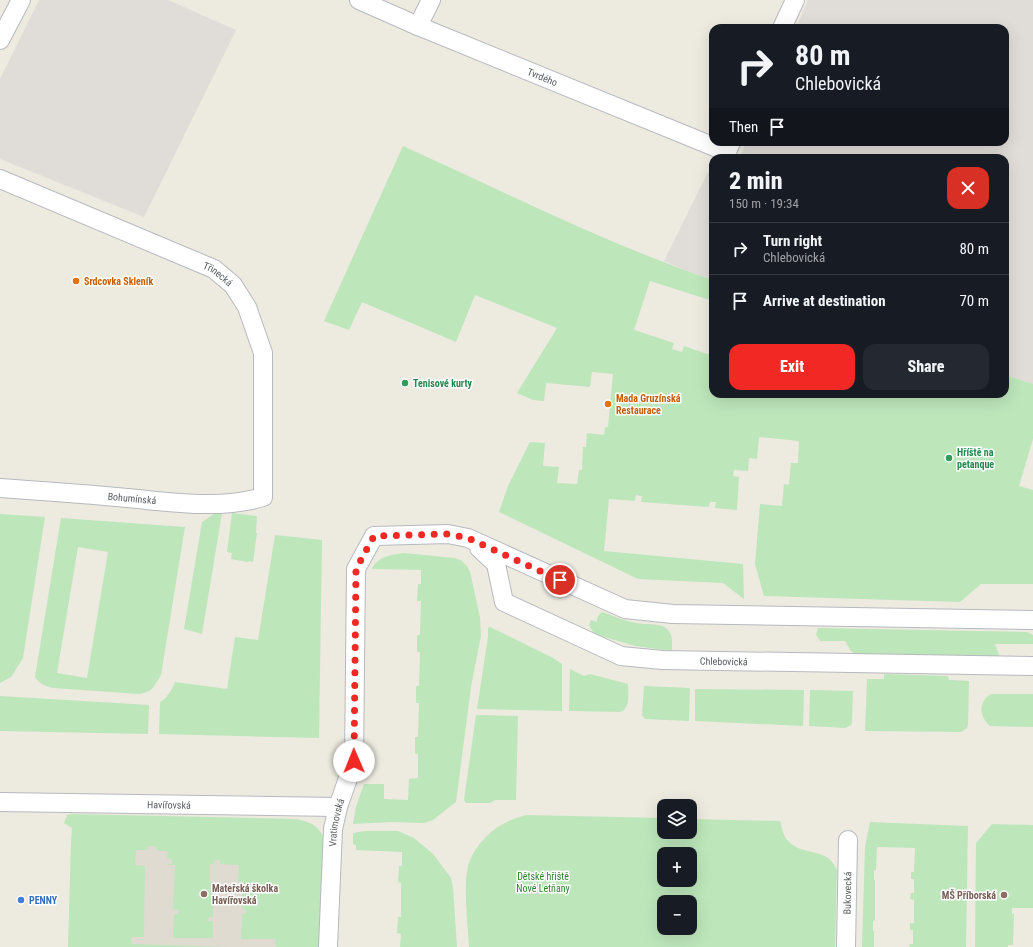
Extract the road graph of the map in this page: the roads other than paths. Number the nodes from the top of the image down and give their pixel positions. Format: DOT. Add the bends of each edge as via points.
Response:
graph roads {
  1 [pos="21,0"];
  2 [pos="359,0"];
  3 [pos="431,0"];
  4 [pos="795,0"];
  5 [pos="784,24"];
  6 [pos="418,26"];
  7 [pos="0,40"];
  8 [pos="709,139"];
  9 [pos="0,179"];
  10 [pos="0,488"];
  11 [pos="263,497"];
  12 [pos="468,538"];
  13 [pos="1033,620"];
  14 [pos="1033,666"];
  15 [pos="0,802"];
  16 [pos="338,807"];
  17 [pos="848,840"];
  18 [pos="328,947"];
  19 [pos="846,947"];
  1 -- 7 [label="street"];
  2 -- 6 [label="street, Tvrdého"];
  3 -- 6 [label="street"];
  4 -- 5 [label="street"];
  6 -- 8 [label="street, Tvrdého"];
  9 -- 11 [label="street, Třinecká" via="214,269 233,285 247,307 262,353"];
  10 -- 11 [label="street, Bohumínská" via="192,504 246,502"];
  12 -- 13 [label="street" via="625,610 673,614"];
  12 -- 14 [label="street, Chlebovická" via="496,564 504,602 621,656 662,660"];
  12 -- 16 [label="street, Vratimovská" via="448,534 374,536 356,569 354,761"];
  15 -- 16 [label="street, Havířovská"];
  16 -- 18 [label="street, Vratimovská" via="333,829"];
  17 -- 19 [label="street, Bukovecká"];
}
